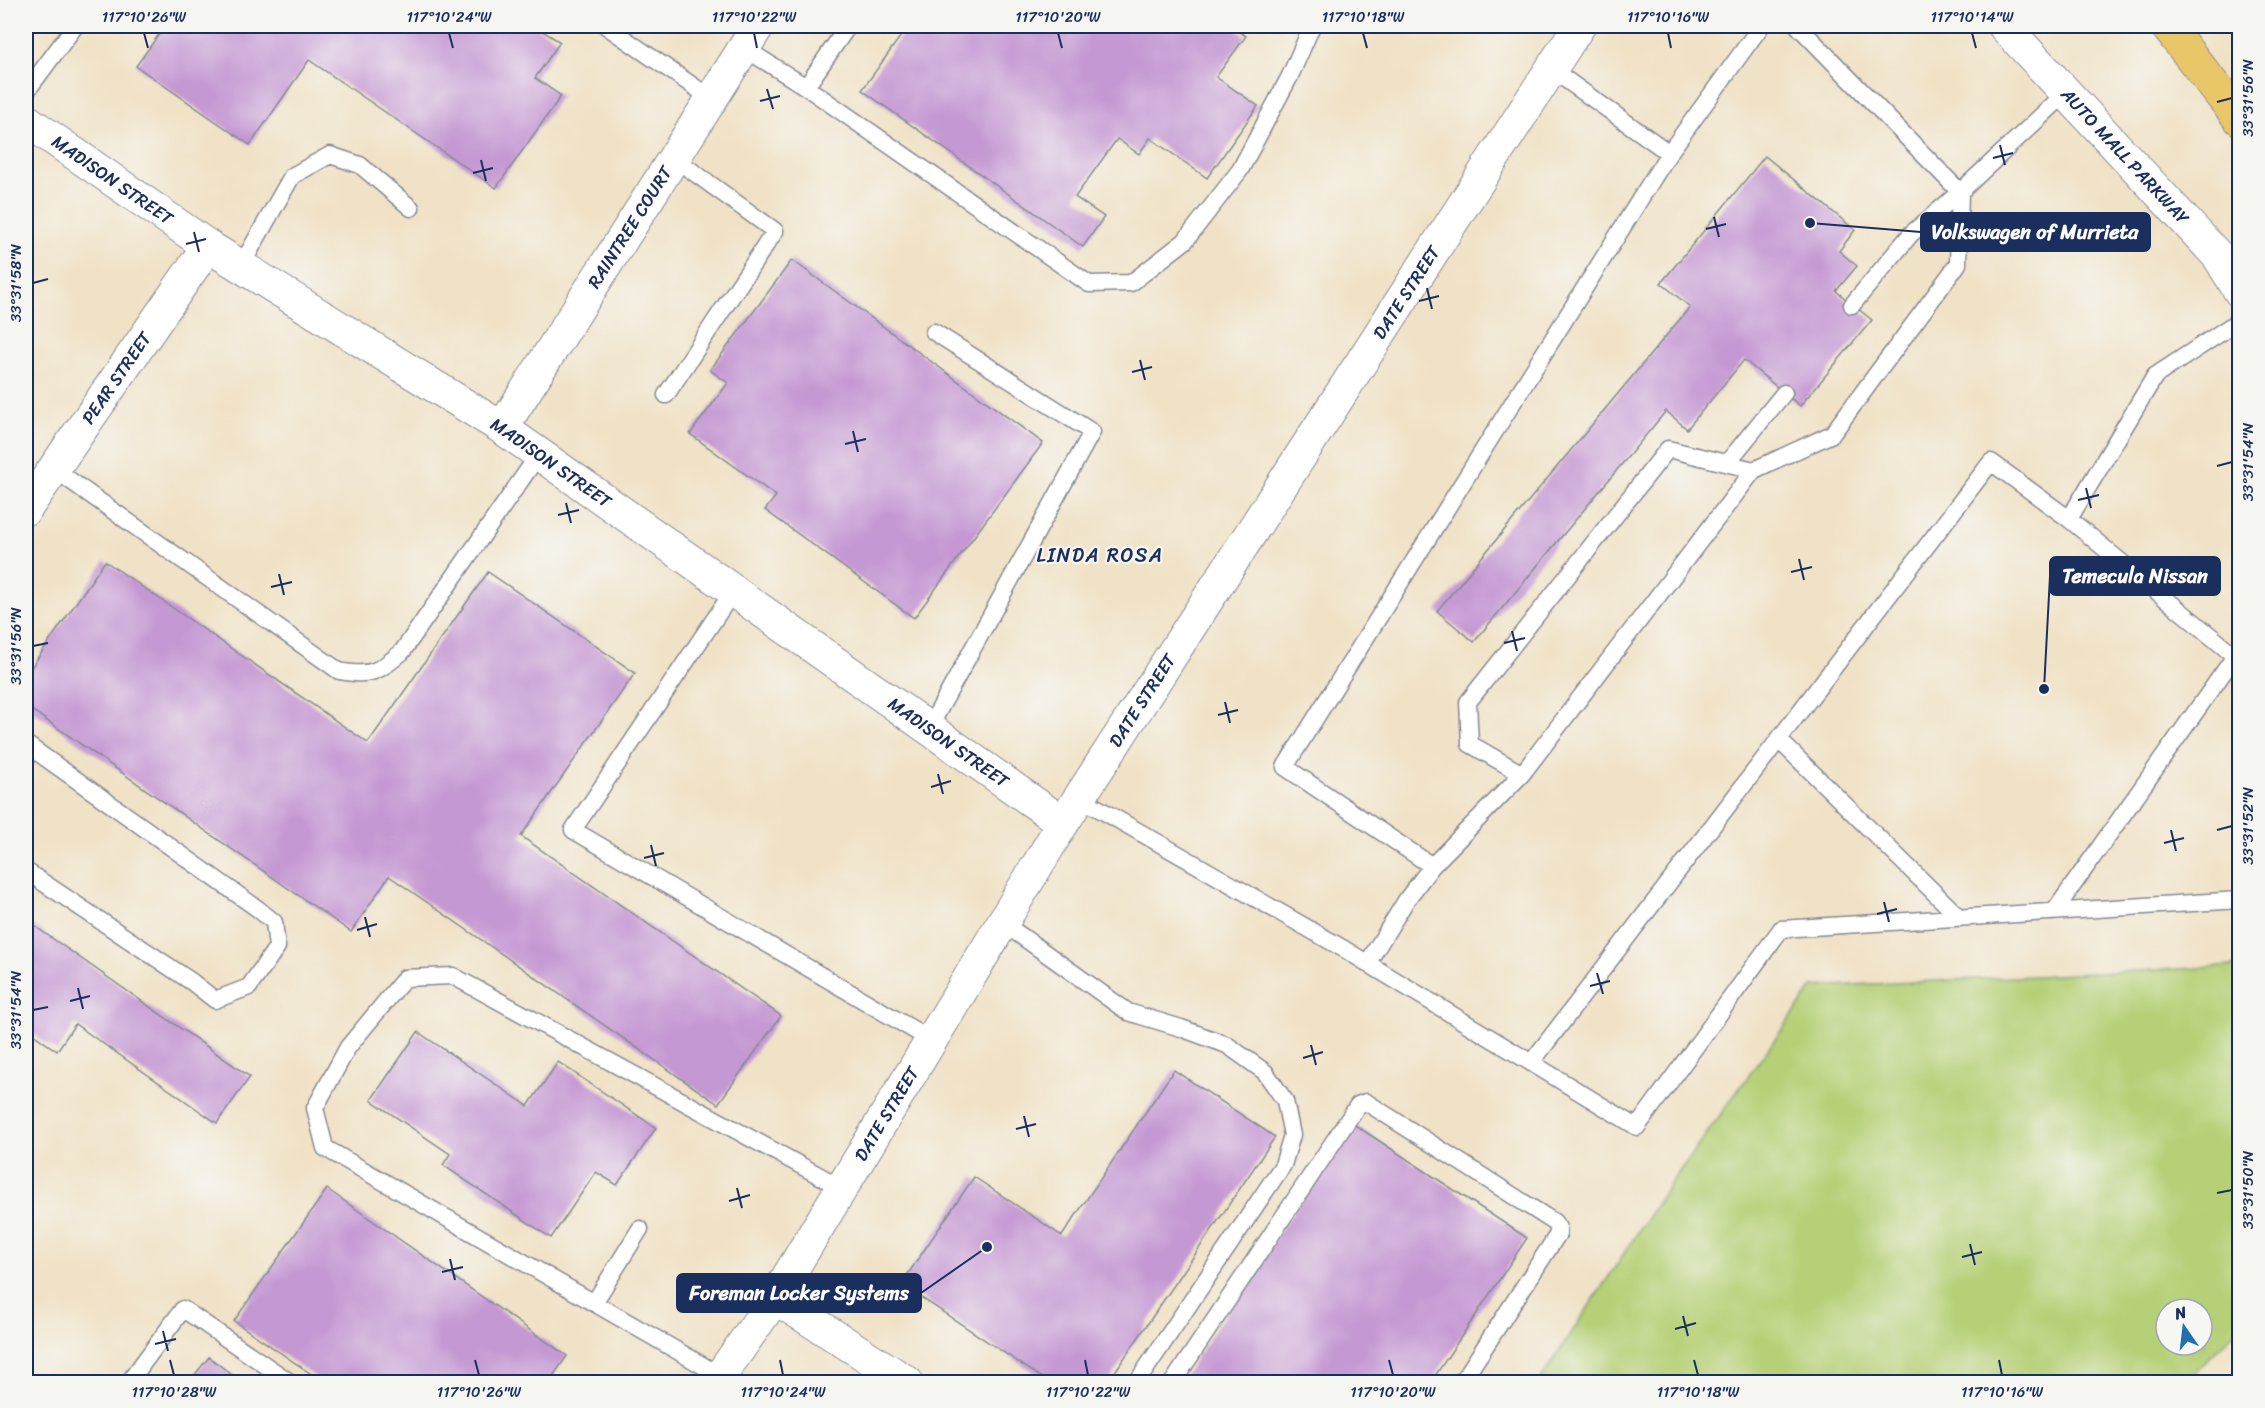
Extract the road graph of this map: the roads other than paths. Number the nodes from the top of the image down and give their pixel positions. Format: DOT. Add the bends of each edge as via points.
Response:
graph roads {
  1 [pos="75,26"];
  2 [pos="606,26"];
  3 [pos="848,26"];
  4 [pos="1312,26"];
  5 [pos="1579,26"];
  6 [pos="1761,26"];
  7 [pos="1797,26"];
  8 [pos="2004,26"];
  9 [pos="2167,26"];
  10 [pos="751,37"];
  11 [pos="1551,69"];
  12 [pos="806,87"];
  13 [pos="26,92"];
  14 [pos="2067,92"];
  15 [pos="712,99"];
  16 [pos="2240,119"];
  17 [pos="26,120"];
  18 [pos="1669,153"];
  19 [pos="674,158"];
  20 [pos="1960,192"];
  21 [pos="411,208"];
  22 [pos="208,246"];
  23 [pos="241,266"];
  24 [pos="2240,292"];
  25 [pos="1852,305"];
  26 [pos="2240,320"];
  27 [pos="934,332"];
  28 [pos="1784,393"];
  29 [pos="666,395"];
  30 [pos="502,428"];
  31 [pos="539,454"];
  32 [pos="1727,463"];
  33 [pos="54,469"];
  34 [pos="1754,470"];
  35 [pos="27,503"];
  36 [pos="2069,519"];
  37 [pos="734,590"];
  38 [pos="2237,656"];
  39 [pos="929,728"];
  40 [pos="1779,740"];
  41 [pos="26,744"];
  42 [pos="1522,774"];
  43 [pos="1072,810"];
  44 [pos="1432,866"];
  45 [pos="26,871"];
  46 [pos="2240,900"];
  47 [pos="2054,912"];
  48 [pos="1960,918"];
  49 [pos="1003,923"];
  50 [pos="1367,964"];
  51 [pos="932,1040"];
  52 [pos="1531,1063"];
  53 [pos="842,1188"];
  54 [pos="640,1229"];
  55 [pos="775,1298"];
  56 [pos="594,1303"];
  57 [pos="718,1379"];
  58 [pos="129,1383"];
  59 [pos="290,1383"];
  60 [pos="907,1383"];
  61 [pos="1137,1383"];
  62 [pos="1173,1383"];
  63 [pos="1462,1383"];
  1 -- 13 [label="lane"];
  2 -- 15 [label="lane"];
  3 -- 12 [label="lane"];
  4 -- 12 [label="lane" via="1240,170 1185,241 1131,283 1089,284"];
  5 -- 11 [label="street, DATE STREET"];
  6 -- 18 [label="lane"];
  7 -- 20 [label="lane"];
  8 -- 14 [label="street, AUTO MALL PARKWAY"];
  9 -- 16 [label="highway"];
  10 -- 12 [label="lane"];
  10 -- 15 [label="street, RAINTREE COURT"];
  11 -- 18 [label="lane"];
  11 -- 43 [label="street, DATE STREET"];
  14 -- 20 [label="lane"];
  14 -- 24 [label="street, AUTO MALL PARKWAY" via="2218,256"];
  15 -- 19 [label="street, RAINTREE COURT"];
  17 -- 22 [label="street, MADISON STREET"];
  18 -- 44 [label="lane" via="1285,767"];
  19 -- 29 [label="lane" via="775,231"];
  19 -- 30 [label="street, RAINTREE COURT"];
  20 -- 25 [label="lane" via="1911,234"];
  20 -- 34 [label="lane" via="1958,264 1832,435"];
  21 -- 23 [label="lane" via="360,165 330,155 292,176"];
  22 -- 23 [label="street, MADISON STREET"];
  22 -- 33 [label="street, PEAR STREET"];
  23 -- 30 [label="street, MADISON STREET"];
  26 -- 36 [label="lane" via="2155,376"];
  27 -- 39 [label="lane" via="1092,432"];
  28 -- 32 [label="lane"];
  30 -- 31 [label="street, MADISON STREET"];
  31 -- 33 [label="lane" via="402,652 382,668 361,675 339,671"];
  31 -- 37 [label="street, MADISON STREET"];
  32 -- 34 [label="lane"];
  32 -- 42 [label="lane" via="1668,449 1468,702 1470,744"];
  33 -- 35 [label="street, PEAR STREET"];
  34 -- 42 [label="lane"];
  36 -- 38 [label="lane"];
  36 -- 40 [label="lane" via="1991,462"];
  37 -- 39 [label="street, MADISON STREET"];
  37 -- 51 [label="lane" via="573,830"];
  38 -- 47 [label="lane"];
  39 -- 43 [label="street, MADISON STREET"];
  40 -- 48 [label="lane"];
  40 -- 52 [label="lane"];
  41 -- 45 [label="lane" via="258,909 274,922 277,947 249,987 215,1000"];
  42 -- 44 [label="lane"];
  43 -- 49 [label="street, DATE STREET"];
  43 -- 50 [label="lane"];
  44 -- 50 [label="lane"];
  46 -- 47 [label="lane"];
  47 -- 48 [label="lane"];
  48 -- 52 [label="lane" via="1781,929 1637,1127"];
  49 -- 51 [label="street, DATE STREET"];
  49 -- 61 [label="lane" via="1128,1012 1227,1044 1265,1072 1285,1101 1292,1135 1283,1165"];
  50 -- 52 [label="lane"];
  51 -- 53 [label="street, DATE STREET"];
  53 -- 55 [label="street, DATE STREET"];
  53 -- 56 [label="lane" via="453,976 405,978 348,1047 315,1108 325,1148"];
  54 -- 56 [label="lane"];
  55 -- 57 [label="street, DATE STREET"];
  55 -- 60 [label="street"];
  56 -- 57 [label="lane"];
  58 -- 59 [label="lane" via="183,1309"];
  62 -- 63 [label="lane" via="1358,1105 1366,1102 1558,1228 1558,1234"];
}
